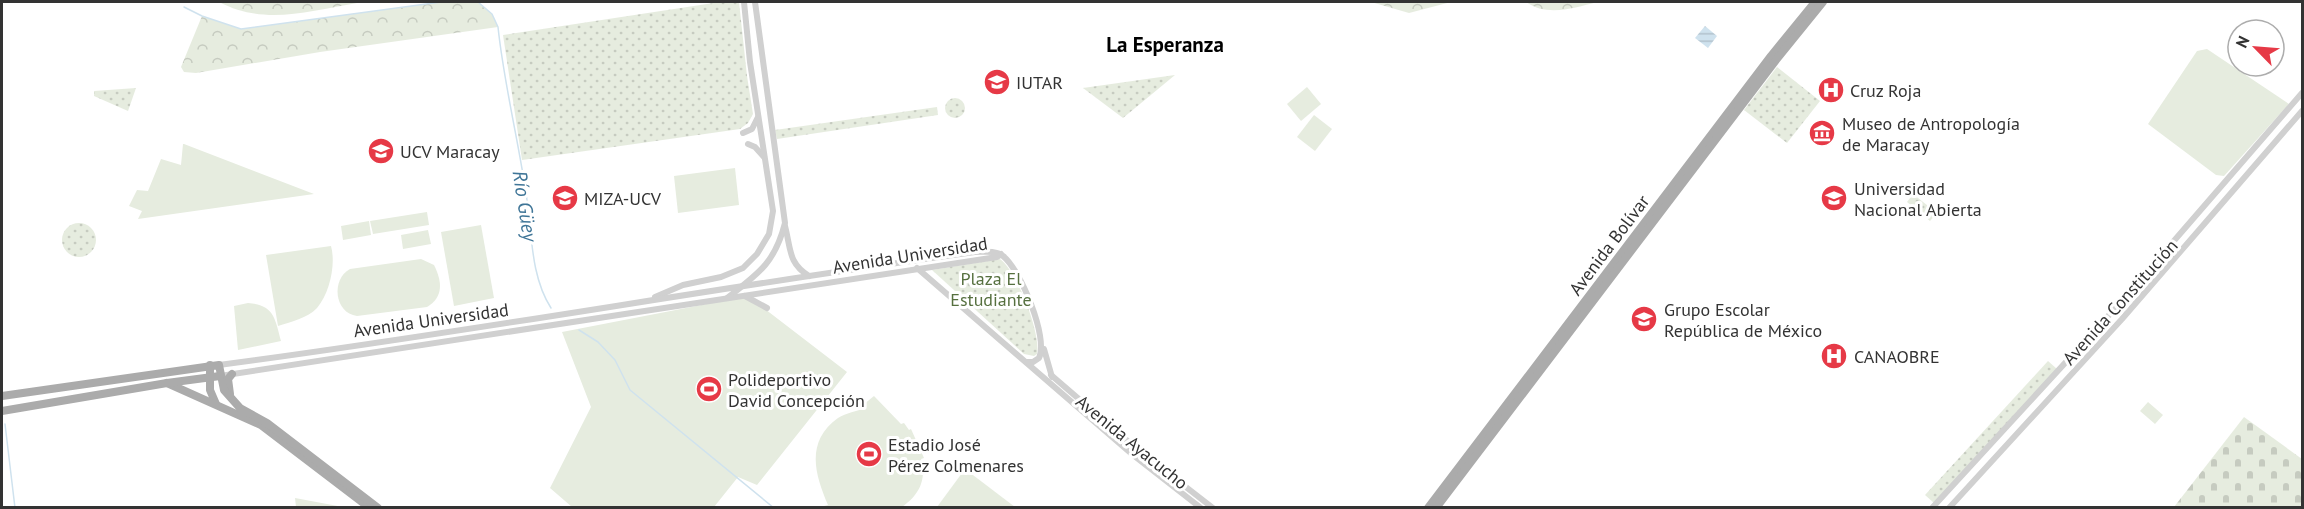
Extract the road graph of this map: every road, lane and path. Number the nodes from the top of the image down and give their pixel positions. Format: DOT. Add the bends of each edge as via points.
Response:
graph roads {
  1 [pos="744,2"];
  2 [pos="755,2"];
  3 [pos="1815,2"];
  4 [pos="1823,2"];
  5 [pos="2302,93"];
  6 [pos="2302,111"];
  7 [pos="759,113"];
  8 [pos="743,133"];
  9 [pos="748,144"];
  10 [pos="765,158"];
  11 [pos="784,223"];
  12 [pos="1001,254"];
  13 [pos="907,261"];
  14 [pos="919,269"];
  15 [pos="810,277"];
  16 [pos="743,286"];
  17 [pos="744,296"];
  18 [pos="726,299"];
  19 [pos="649,300"];
  20 [pos="767,308"];
  21 [pos="506,324"];
  22 [pos="507,333"];
  23 [pos="1042,343"];
  24 [pos="1027,362"];
  25 [pos="210,365"];
  26 [pos="219,365"];
  27 [pos="232,374"];
  28 [pos="1052,375"];
  29 [pos="220,376"];
  30 [pos="209,377"];
  31 [pos="167,382"];
  32 [pos="1053,385"];
  33 [pos="2,396"];
  34 [pos="232,401"];
  35 [pos="216,404"];
  36 [pos="2,411"];
  37 [pos="370,507"];
  38 [pos="378,507"];
  39 [pos="1201,507"];
  40 [pos="1213,507"];
  41 [pos="1428,507"];
  42 [pos="1436,507"];
  43 [pos="1932,507"];
  44 [pos="1949,507"];
  1 -- 7 [label="street"];
  2 -- 11 [label="street"];
  3 -- 41 [label="main road, Avenida Bolívar"];
  4 -- 42 [label="main road, Avenida Bolívar"];
  5 -- 43 [label="street, Avenida Constitución" via="2121,302"];
  6 -- 44 [label="street, Avenida Constitución" via="2122,318"];
  7 -- 8 [label="street" via="752,129"];
  7 -- 10 [label="street"];
  9 -- 10 [label="street"];
  10 -- 19 [label="street" via="773,211 769,234 757,254 743,268 683,285"];
  11 -- 15 [label="street" via="792,260"];
  11 -- 16 [label="street" via="772,258"];
  12 -- 13 [label="street, Avenida Universidad" via="975,252"];
  12 -- 14 [label="street, Avenida Universidad"];
  12 -- 23 [label="street" via="1018,273"];
  13 -- 14 [label="street, Avenida Ayacucho"];
  13 -- 15 [label="street, Avenida Universidad"];
  14 -- 17 [label="street, Avenida Universidad"];
  14 -- 24 [label="street, Avenida Ayacucho"];
  15 -- 16 [label="street, Avenida Universidad"];
  16 -- 18 [label="street"];
  16 -- 19 [label="street, Avenida Universidad"];
  17 -- 18 [label="street, Avenida Universidad"];
  17 -- 20 [label="street"];
  18 -- 22 [label="street, Avenida Universidad"];
  19 -- 21 [label="street, Avenida Universidad"];
  21 -- 22 [label="street"];
  21 -- 26 [label="street, Avenida Universidad"];
  22 -- 27 [label="street, Avenida Universidad"];
  23 -- 24 [label="street" via="1039,358"];
  23 -- 28 [label="street"];
  24 -- 32 [label="street, Avenida Ayacucho"];
  25 -- 26 [label="main road, Avenida Universidad"];
  25 -- 30 [label="main road"];
  25 -- 33 [label="main road, Avenida Universidad"];
  26 -- 29 [label="main road"];
  27 -- 29 [label="street, Avenida Universidad"];
  27 -- 34 [label="main road" via="227,385"];
  28 -- 32 [label="street"];
  28 -- 40 [label="street, Avenida Ayacucho" via="1137,449"];
  29 -- 30 [label="main road, Avenida Universidad"];
  29 -- 34 [label="main road"];
  30 -- 31 [label="main road, Avenida Universidad"];
  30 -- 35 [label="main road"];
  31 -- 35 [label="main road"];
  31 -- 36 [label="main road, Avenida Universidad"];
  32 -- 39 [label="street, Avenida Ayacucho" via="1133,455"];
  34 -- 38 [label="main road"];
  35 -- 37 [label="main road" via="261,425"];
}
